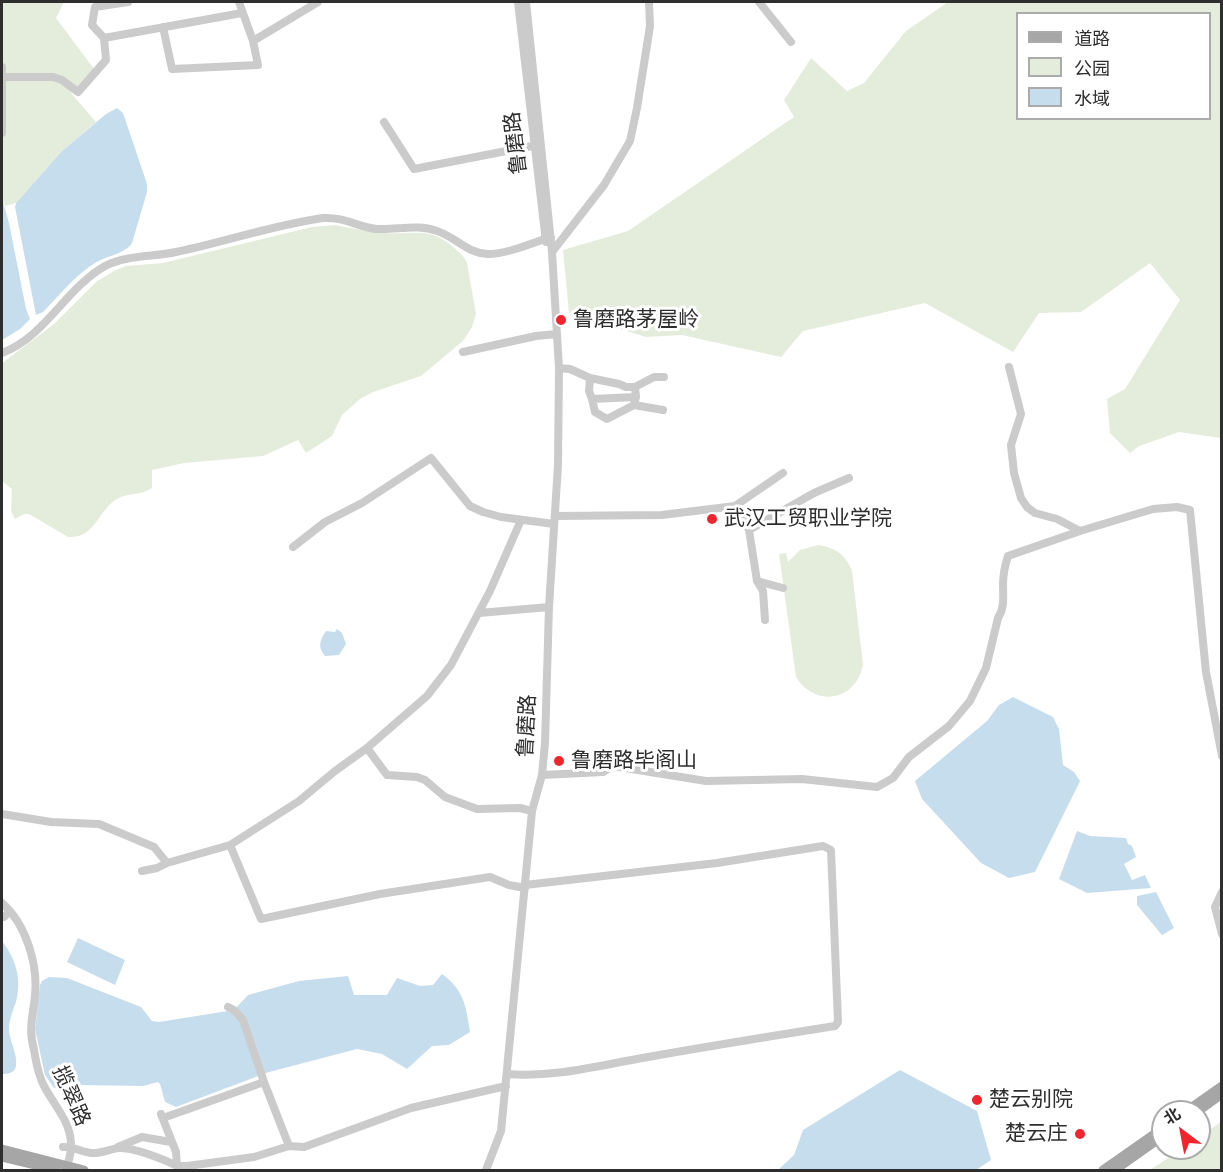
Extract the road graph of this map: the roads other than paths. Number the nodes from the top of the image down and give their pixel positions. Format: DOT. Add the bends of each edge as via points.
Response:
graph roads {
  1 [pos="128,2"];
  2 [pos="239,2"];
  3 [pos="318,2"];
  4 [pos="518,2"];
  5 [pos="526,2"];
  6 [pos="649,2"];
  7 [pos="759,2"];
  8 [pos="242,12"];
  9 [pos="163,27"];
  10 [pos="104,38"];
  11 [pos="253,41"];
  12 [pos="791,42"];
  13 [pos="2,67"];
  14 [pos="2,79"];
  15 [pos="384,122"];
  16 [pos="2,134"];
  17 [pos="538,145"];
  18 [pos="548,238"];
  19 [pos="552,252"];
  20 [pos="554,279"];
  21 [pos="557,334"];
  22 [pos="463,352"];
  23 [pos="2,354"];
  24 [pos="1009,367"];
  25 [pos="559,368"];
  26 [pos="664,377"];
  27 [pos="590,378"];
  28 [pos="635,387"];
  29 [pos="636,397"];
  30 [pos="592,399"];
  31 [pos="634,405"];
  32 [pos="663,410"];
  33 [pos="783,473"];
  34 [pos="849,478"];
  35 [pos="735,506"];
  36 [pos="521,520"];
  37 [pos="555,520"];
  38 [pos="749,530"];
  39 [pos="1080,531"];
  40 [pos="293,547"];
  41 [pos="757,581"];
  42 [pos="783,588"];
  43 [pos="549,607"];
  44 [pos="479,613"];
  45 [pos="765,620"];
  46 [pos="367,748"];
  47 [pos="1221,756"];
  48 [pos="542,775"];
  49 [pos="532,811"];
  50 [pos="2,814"];
  51 [pos="230,846"];
  52 [pos="166,862"];
  53 [pos="142,871"];
  54 [pos="525,886"];
  55 [pos="1221,892"];
  56 [pos="2,903"];
  57 [pos="10,911"];
  58 [pos="2,916"];
  59 [pos="1221,934"];
  60 [pos="228,1006"];
  61 [pos="507,1074"];
  62 [pos="264,1082"];
  63 [pos="506,1086"];
  64 [pos="1221,1086"];
  65 [pos="1202,1100"];
  66 [pos="1151,1136"];
  67 [pos="171,1142"];
  68 [pos="1151,1144"];
  69 [pos="67,1146"];
  70 [pos="289,1146"];
  71 [pos="2,1149"];
  72 [pos="116,1149"];
  73 [pos="2,1156"];
  74 [pos="177,1166"];
  75 [pos="52,1167"];
  76 [pos="66,1168"];
  77 [pos="84,1170"];
  78 [pos="185,1170"];
  79 [pos="486,1170"];
  80 [pos="1103,1170"];
  81 [pos="1115,1170"];
  1 -- 10 [label="street" via="94,7 92,25"];
  2 -- 8 [label="street"];
  3 -- 11 [label="street"];
  4 -- 17 [label="street, 鲁磨路"];
  5 -- 17 [label="street, 鲁磨路"];
  6 -- 19 [label="street" via="650,26 630,141 604,185"];
  7 -- 12 [label="street"];
  8 -- 9 [label="street"];
  8 -- 11 [label="street"];
  9 -- 10 [label="street"];
  9 -- 11 [label="street" via="172,69 258,65"];
  10 -- 14 [label="street" via="106,60 78,92 53,77"];
  13 -- 14 [label="street"];
  14 -- 16 [label="street"];
  15 -- 17 [label="street" via="414,169"];
  17 -- 18 [label="street, 鲁磨路"];
  18 -- 19 [label="street, 鲁磨路"];
  18 -- 20 [label="street, 鲁磨路"];
  18 -- 23 [label="street" via="487,254 466,249 437,231 415,227 379,229 340,218 323,218 175,253 126,259 92,275 28,339"];
  19 -- 20 [label="street, 鲁磨路"];
  20 -- 21 [label="street, 鲁磨路"];
  21 -- 22 [label="street"];
  21 -- 25 [label="street, 鲁磨路"];
  24 -- 39 [label="street" via="1021,414 1011,445 1021,498 1035,513"];
  25 -- 27 [label="street"];
  25 -- 37 [label="street, 鲁磨路"];
  26 -- 28 [label="street" via="654,377"];
  27 -- 28 [label="street"];
  27 -- 30 [label="street"];
  28 -- 29 [label="street"];
  29 -- 30 [label="street"];
  29 -- 31 [label="street"];
  30 -- 31 [label="street" via="595,412 607,420"];
  31 -- 32 [label="street"];
  33 -- 35 [label="street"];
  34 -- 38 [label="street"];
  35 -- 37 [label="street" via="662,515"];
  35 -- 38 [label="street"];
  36 -- 37 [label="street"];
  36 -- 40 [label="street" via="483,512 467,504 431,458 325,522"];
  36 -- 44 [label="street"];
  37 -- 43 [label="street, 鲁磨路"];
  38 -- 41 [label="street"];
  39 -- 47 [label="street" via="1153,508 1190,510 1206,672"];
  39 -- 48 [label="street" via="1008,556 1001,612 986,669 970,701 949,726 909,757 884,784 871,787 801,779 706,781 613,766 603,772"];
  41 -- 42 [label="street"];
  41 -- 45 [label="street" via="763,591"];
  43 -- 44 [label="street"];
  43 -- 48 [label="street, 鲁磨路"];
  44 -- 46 [label="street" via="451,665 428,696"];
  46 -- 49 [label="street" via="387,775 425,780 445,797 477,809"];
  46 -- 51 [label="street" via="299,801"];
  48 -- 49 [label="street, 鲁磨路"];
  49 -- 54 [label="street, 鲁磨路"];
  50 -- 52 [label="street" via="99,824 154,847"];
  51 -- 52 [label="street"];
  51 -- 54 [label="street" via="261,919 380,894 490,877 509,885"];
  52 -- 53 [label="street"];
  54 -- 61 [label="street, 鲁磨路"];
  54 -- 61 [label="street" via="823,846 831,850 838,1022 835,1026 581,1070 530,1076"];
  55 -- 59 [label="street" via="1215,907"];
  56 -- 57 [label="street, 揽翠路"];
  57 -- 58 [label="street"];
  57 -- 69 [label="street, 揽翠路" via="22,930 33,966 35,995 30,1024 37,1064 44,1085 64,1118"];
  60 -- 62 [label="street" via="243,1020"];
  61 -- 63 [label="street, 鲁磨路"];
  62 -- 67 [label="street" via="162,1116"];
  62 -- 70 [label="street"];
  63 -- 70 [label="street" via="411,1108 304,1147"];
  63 -- 79 [label="street, 鲁磨路" via="501,1131"];
  64 -- 65 [label="main road"];
  66 -- 80 [label="main road"];
  67 -- 72 [label="street" via="142,1137"];
  67 -- 74 [label="street"];
  68 -- 81 [label="main road"];
  69 -- 72 [label="street" via="94,1154"];
  69 -- 76 [label="street, 揽翠路"];
  70 -- 74 [label="street" via="254,1157"];
  71 -- 75 [label="main road"];
  72 -- 74 [label="street" via="147,1154"];
  73 -- 75 [label="main road"];
  74 -- 78 [label="street"];
  75 -- 76 [label="main road"];
  76 -- 77 [label="main road"];
}
